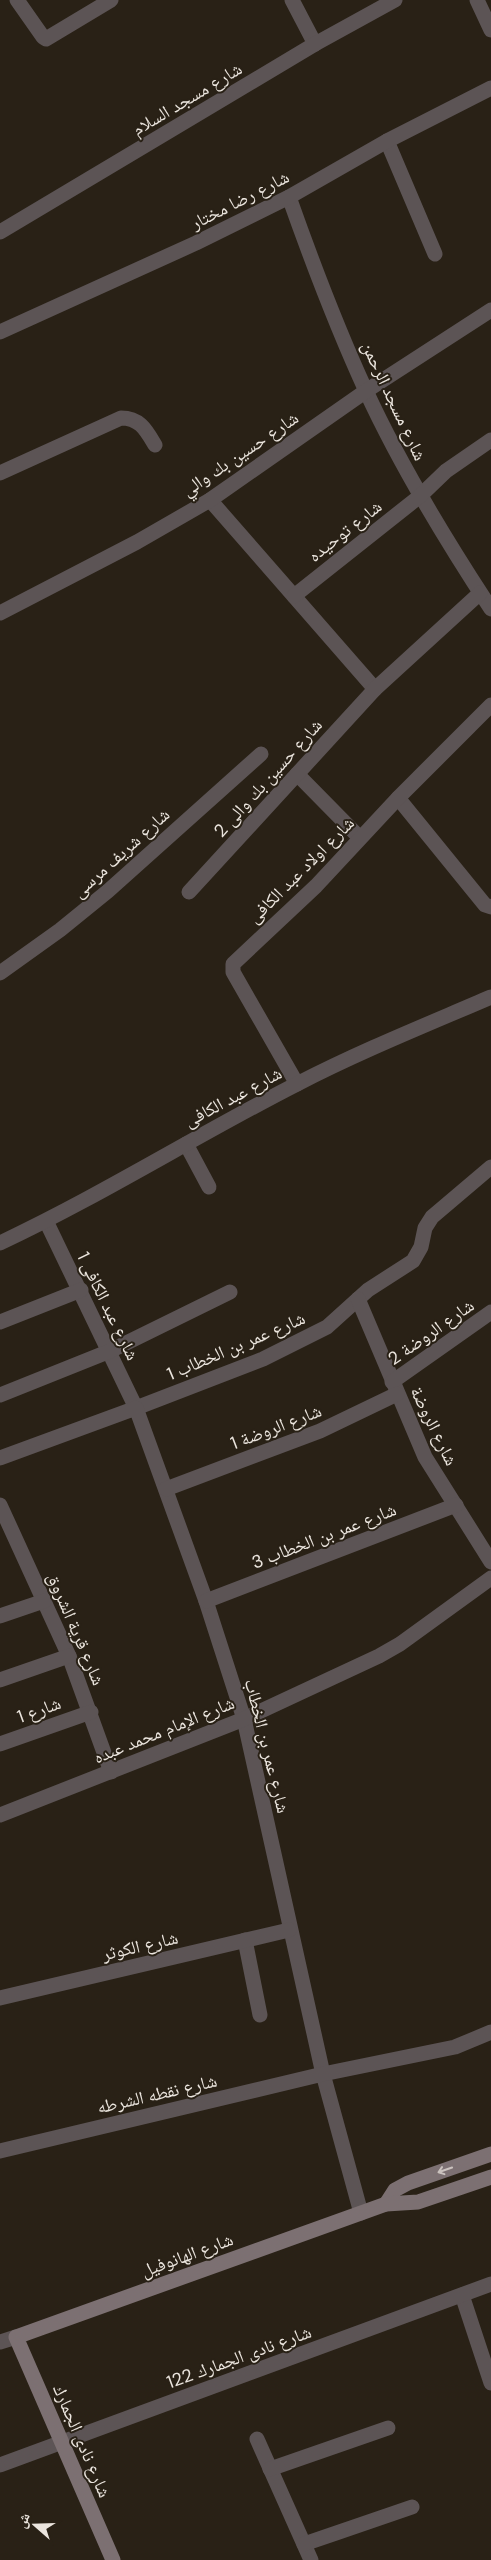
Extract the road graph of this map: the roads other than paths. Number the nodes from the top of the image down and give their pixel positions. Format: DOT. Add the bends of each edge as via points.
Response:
graph roads {
  1 [pos="17,0"];
  2 [pos="111,0"];
  3 [pos="292,0"];
  4 [pos="395,0"];
  5 [pos="477,0"];
  6 [pos="491,30"];
  7 [pos="314,44"];
  8 [pos="491,88"];
  9 [pos="387,141"];
  10 [pos="289,197"];
  11 [pos="0,232"];
  12 [pos="435,254"];
  13 [pos="491,310"];
  14 [pos="0,332"];
  15 [pos="366,391"];
  16 [pos="491,440"];
  17 [pos="155,445"];
  18 [pos="0,473"];
  19 [pos="420,496"];
  20 [pos="210,500"];
  21 [pos="480,593"];
  22 [pos="294,596"];
  23 [pos="491,609"];
  24 [pos="0,613"];
  25 [pos="375,689"];
  26 [pos="491,705"];
  27 [pos="261,754"];
  28 [pos="297,774"];
  29 [pos="398,798"];
  30 [pos="360,838"];
  31 [pos="189,892"];
  32 [pos="491,907"];
  33 [pos="0,973"];
  34 [pos="491,997"];
  35 [pos="297,1084"];
  36 [pos="186,1144"];
  37 [pos="491,1167"];
  38 [pos="209,1187"];
  39 [pos="46,1221"];
  40 [pos="0,1243"];
  41 [pos="81,1290"];
  42 [pos="230,1292"];
  43 [pos="358,1299"];
  44 [pos="491,1312"];
  45 [pos="0,1322"];
  46 [pos="110,1351"];
  47 [pos="395,1388"];
  48 [pos="0,1395"];
  49 [pos="136,1408"];
  50 [pos="0,1458"];
  51 [pos="166,1489"];
  52 [pos="0,1505"];
  53 [pos="456,1505"];
  54 [pos="491,1562"];
  55 [pos="491,1578"];
  56 [pos="44,1601"];
  57 [pos="206,1601"];
  58 [pos="0,1616"];
  59 [pos="69,1656"];
  60 [pos="0,1680"];
  61 [pos="91,1712"];
  62 [pos="244,1719"];
  63 [pos="0,1744"];
  64 [pos="111,1772"];
  65 [pos="0,1815"];
  66 [pos="290,1930"];
  67 [pos="245,1940"];
  68 [pos="0,1998"];
  69 [pos="260,2015"];
  70 [pos="491,2032"];
  71 [pos="323,2074"];
  72 [pos="0,2151"];
  73 [pos="491,2154"];
  74 [pos="491,2177"];
  75 [pos="386,2204"];
  76 [pos="361,2213"];
  77 [pos="491,2284"];
  78 [pos="462,2295"];
  79 [pos="16,2337"];
  80 [pos="0,2342"];
  81 [pos="491,2383"];
  82 [pos="388,2428"];
  83 [pos="257,2439"];
  84 [pos="63,2442"];
  85 [pos="0,2465"];
  86 [pos="270,2469"];
  87 [pos="412,2507"];
  88 [pos="304,2544"];
  89 [pos="113,2560"];
  90 [pos="311,2560"];
  1 -- 2 [label="street" via="46,39"];
  3 -- 7 [label="street"];
  4 -- 7 [label="street, شارع مسجد السلام"];
  5 -- 6 [label="street"];
  7 -- 11 [label="street, شارع مسجد السلام"];
  8 -- 9 [label="street, شارع رضا مختار"];
  9 -- 10 [label="street, شارع رضا مختار"];
  9 -- 12 [label="street"];
  10 -- 14 [label="street, شارع رضا مختار"];
  10 -- 15 [label="street, شارع مسجد الرحمن"];
  13 -- 15 [label="street, شارع حسين بك والي"];
  15 -- 19 [label="street, شارع مسجد الرحمن"];
  15 -- 20 [label="street, شارع حسين بك والي"];
  16 -- 19 [label="street, شارع توحيده" via="446,471"];
  17 -- 18 [label="street" via="143,426 121,418"];
  19 -- 21 [label="street, شارع مسجد الرحمن"];
  19 -- 22 [label="street, شارع توحيده"];
  20 -- 22 [label="street"];
  20 -- 24 [label="street, شارع حسين بك والي"];
  21 -- 23 [label="street, شارع مسجد الرحمن"];
  21 -- 25 [label="street, شارع حسين بك والى 2"];
  22 -- 25 [label="street"];
  25 -- 28 [label="street, شارع حسين بك والى 2"];
  26 -- 29 [label="street, شارع اولاد عبد الكافى"];
  27 -- 33 [label="street, شارع شريف مرسى" via="108,891"];
  28 -- 30 [label="street"];
  28 -- 31 [label="street, شارع حسين بك والى 2"];
  29 -- 30 [label="street, شارع اولاد عبد الكافى"];
  29 -- 32 [label="street" via="485,905"];
  30 -- 35 [label="street, شارع اولاد عبد الكافى" via="316,886 232,966"];
  34 -- 35 [label="street, شارع عبد الكافى" via="374,1046"];
  35 -- 36 [label="street, شارع عبد الكافى"];
  36 -- 38 [label="street"];
  36 -- 39 [label="street, شارع عبد الكافى"];
  37 -- 43 [label="street, شارع عمر بن الخطاب 1" via="432,1217 413,1261"];
  39 -- 40 [label="street, شارع عبد الكافى"];
  39 -- 41 [label="street, شارع عبد الكافى 1"];
  41 -- 45 [label="street"];
  41 -- 46 [label="street, شارع عبد الكافى 1"];
  42 -- 46 [label="street"];
  43 -- 47 [label="street, شارع الروضة"];
  43 -- 49 [label="street, شارع عمر بن الخطاب 1" via="327,1327 263,1359"];
  44 -- 47 [label="street, شارع الروضة 2"];
  46 -- 48 [label="street"];
  46 -- 49 [label="street, شارع عبد الكافى 1"];
  47 -- 51 [label="street, شارع الروضة 1" via="320,1431"];
  47 -- 53 [label="street, شارع الروضة" via="425,1457"];
  49 -- 50 [label="street"];
  49 -- 51 [label="street, شارع عمر بن الخطاب"];
  51 -- 57 [label="street, شارع عمر بن الخطاب"];
  52 -- 56 [label="street, شارع قرية الشروق"];
  53 -- 54 [label="street, شارع الروضة"];
  53 -- 57 [label="street, شارع عمر بن الخطاب 3"];
  55 -- 62 [label="street, شارع الإمام محمد عبده" via="379,1656"];
  56 -- 58 [label="street"];
  56 -- 59 [label="street, شارع قرية الشروق"];
  57 -- 62 [label="street, شارع عمر بن الخطاب"];
  59 -- 60 [label="street"];
  59 -- 61 [label="street, شارع قرية الشروق"];
  61 -- 63 [label="street, شارع 1"];
  61 -- 64 [label="street, شارع قرية الشروق"];
  62 -- 64 [label="street, شارع الإمام محمد عبده"];
  62 -- 66 [label="street, شارع عمر بن الخطاب"];
  64 -- 65 [label="street, شارع الإمام محمد عبده"];
  66 -- 67 [label="street, شارع الكوثر"];
  66 -- 71 [label="street, شارع عمر بن الخطاب"];
  67 -- 68 [label="street, شارع الكوثر"];
  67 -- 69 [label="street"];
  70 -- 71 [label="street, شارع نقطه الشرطه" via="455,2047"];
  71 -- 72 [label="street, شارع نقطه الشرطه"];
  71 -- 76 [label="street, شارع عمر بن الخطاب"];
  73 -- 75 [label="street, شارع الهانوفيل, one-way" via="408,2183 395,2190"];
  74 -- 75 [label="street, شارع الهانوفيل" via="418,2202"];
  75 -- 76 [label="street, شارع الهانوفيل"];
  76 -- 79 [label="street, شارع الهانوفيل"];
  77 -- 78 [label="street, شارع نادى الجمارك 122"];
  78 -- 81 [label="street"];
  78 -- 84 [label="street, شارع نادى الجمارك 122"];
  79 -- 80 [label="street, شارع الهانوفيل"];
  79 -- 84 [label="street, شارع نادى الجمارك"];
  82 -- 86 [label="street"];
  83 -- 86 [label="street"];
  84 -- 85 [label="street, شارع نادى الجمارك 122"];
  84 -- 89 [label="street, شارع نادى الجمارك"];
  86 -- 88 [label="street"];
  87 -- 88 [label="street"];
  88 -- 90 [label="street"];
}
